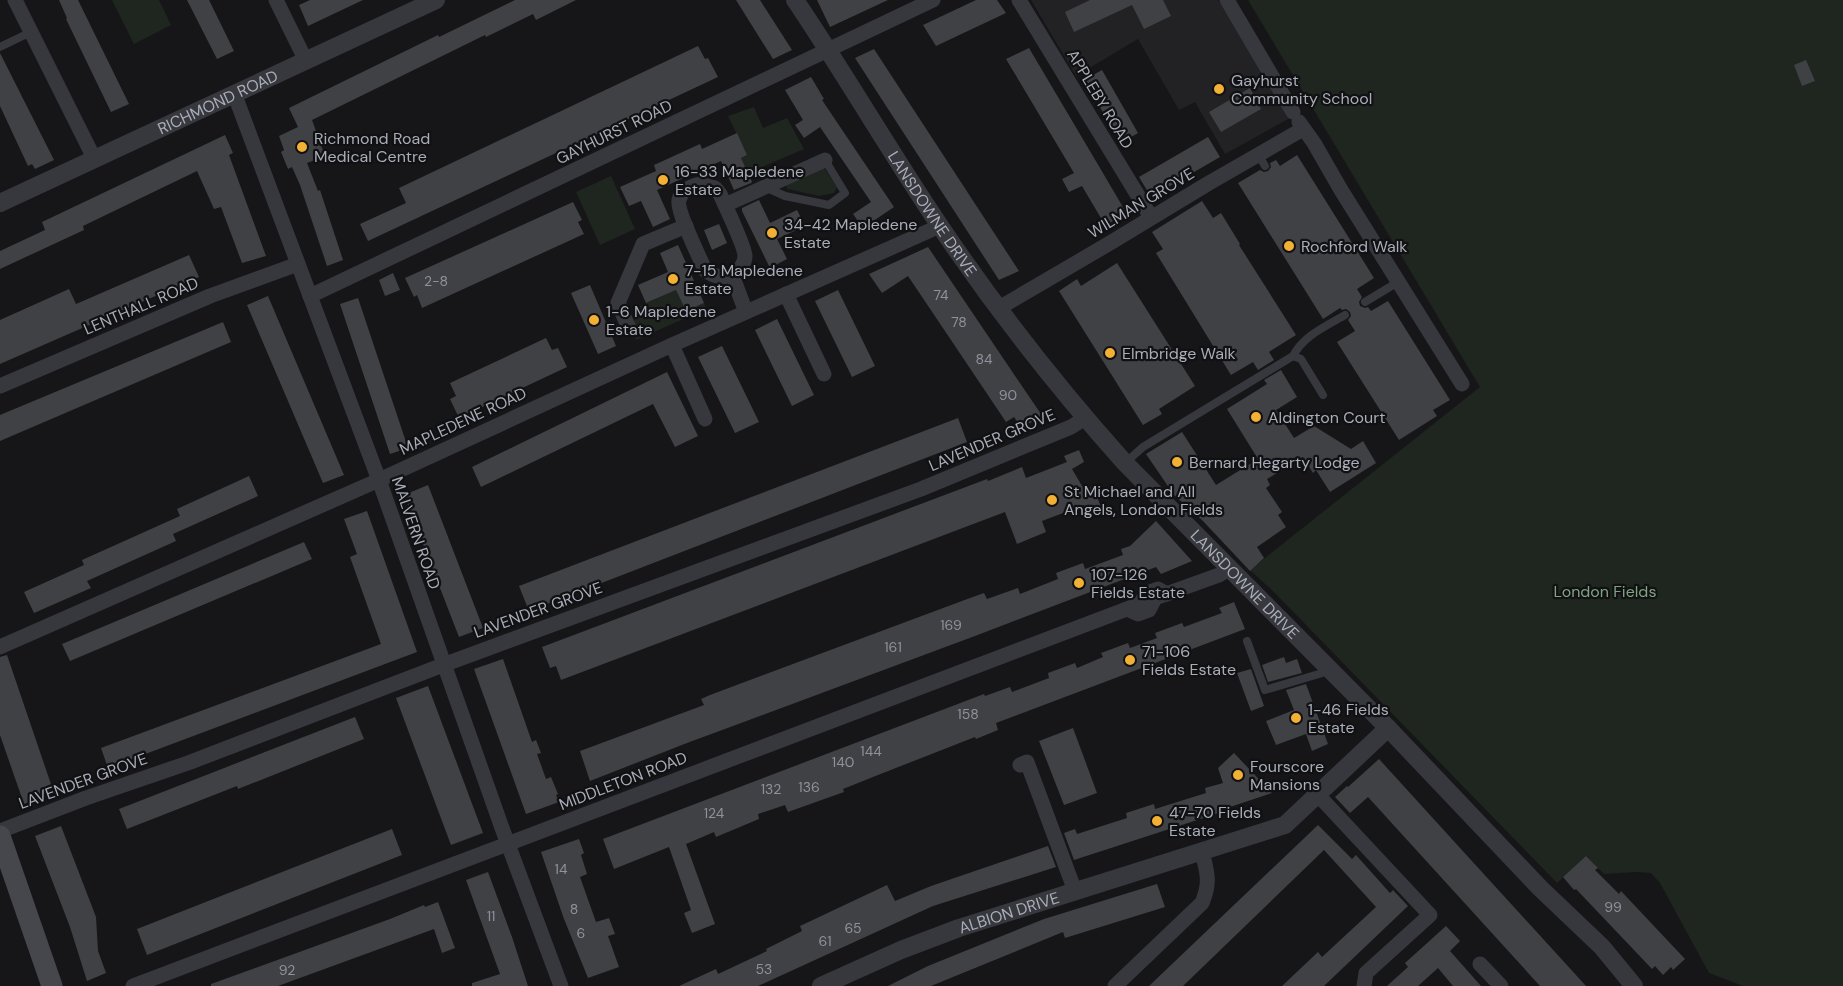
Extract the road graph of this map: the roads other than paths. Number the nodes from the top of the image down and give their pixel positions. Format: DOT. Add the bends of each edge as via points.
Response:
graph roads {
  1 [pos="15,0"];
  2 [pos="276,0"];
  3 [pos="436,0"];
  4 [pos="795,0"];
  5 [pos="933,0"];
  6 [pos="1019,0"];
  7 [pos="1228,0"];
  8 [pos="31,32"];
  9 [pos="0,47"];
  10 [pos="828,49"];
  11 [pos="306,61"];
  12 [pos="234,93"];
  13 [pos="1298,121"];
  14 [pos="94,158"];
  15 [pos="825,160"];
  16 [pos="764,187"];
  17 [pos="0,203"];
  18 [pos="725,205"];
  19 [pos="1151,217"];
  20 [pos="686,226"];
  21 [pos="940,226"];
  22 [pos="298,264"];
  23 [pos="732,275"];
  24 [pos="1398,282"];
  25 [pos="786,294"];
  26 [pos="310,296"];
  27 [pos="1365,302"];
  28 [pos="999,308"];
  29 [pos="746,312"];
  30 [pos="1345,315"];
  31 [pos="628,326"];
  32 [pos="672,345"];
  33 [pos="1293,356"];
  34 [pos="824,374"];
  35 [pos="1462,384"];
  36 [pos="0,386"];
  37 [pos="1323,395"];
  38 [pos="1085,418"];
  39 [pos="705,419"];
  40 [pos="1125,463"];
  41 [pos="379,480"];
  42 [pos="1230,568"];
  43 [pos="1247,641"];
  44 [pos="0,647"];
  45 [pos="443,664"];
  46 [pos="1330,671"];
  47 [pos="1388,728"];
  48 [pos="1020,765"];
  49 [pos="1318,795"];
  50 [pos="0,831"];
  51 [pos="0,836"];
  52 [pos="508,845"];
  53 [pos="1202,852"];
  54 [pos="1075,891"];
  55 [pos="1480,964"];
  56 [pos="52,986"];
  57 [pos="133,986"];
  58 [pos="561,986"];
  59 [pos="821,986"];
  60 [pos="1115,986"];
  61 [pos="1364,986"];
  62 [pos="1502,986"];
  63 [pos="1634,986"];
  1 -- 8 [label="street"];
  2 -- 11 [label="street"];
  3 -- 11 [label="street, RICHMOND ROAD"];
  4 -- 10 [label="street, LANSDOWNE DRIVE"];
  5 -- 10 [label="street, GAYHURST ROAD"];
  6 -- 19 [label="street, APPLEBY ROAD"];
  7 -- 13 [label="street"];
  8 -- 9 [label="lane"];
  8 -- 14 [label="street"];
  10 -- 21 [label="street, LANSDOWNE DRIVE"];
  10 -- 26 [label="street, GAYHURST ROAD"];
  11 -- 12 [label="street, RICHMOND ROAD"];
  12 -- 14 [label="street, RICHMOND ROAD"];
  12 -- 22 [label="street, MALVERN ROAD"];
  13 -- 19 [label="street, WILMAN GROVE" via="1261,160"];
  13 -- 24 [label="street"];
  14 -- 17 [label="street, RICHMOND ROAD"];
  15 -- 16 [label="street"];
  15 -- 16 [label="lane" via="845,193 829,205 784,196"];
  16 -- 18 [label="street"];
  18 -- 20 [label="street" via="715,188 692,186 679,200"];
  18 -- 23 [label="street" via="745,253 743,264"];
  19 -- 28 [label="street, WILMAN GROVE"];
  20 -- 23 [label="street" via="705,270 712,275"];
  20 -- 31 [label="street" via="643,244 618,303"];
  21 -- 25 [label="street, MAPLEDENE ROAD"];
  21 -- 28 [label="street, LANSDOWNE DRIVE"];
  22 -- 26 [label="street, MALVERN ROAD"];
  22 -- 36 [label="street, LENTHALL ROAD" via="210,296"];
  23 -- 29 [label="street"];
  24 -- 27 [label="lane"];
  24 -- 35 [label="street"];
  25 -- 29 [label="street, MAPLEDENE ROAD"];
  25 -- 34 [label="street"];
  26 -- 41 [label="street, MALVERN ROAD"];
  28 -- 38 [label="street, LANSDOWNE DRIVE"];
  29 -- 32 [label="street, MAPLEDENE ROAD"];
  30 -- 33 [label="lane" via="1306,339"];
  32 -- 39 [label="street"];
  32 -- 41 [label="street, MAPLEDENE ROAD"];
  33 -- 37 [label="lane" via="1301,359"];
  33 -- 40 [label="lane" via="1143,447"];
  38 -- 40 [label="street, LANSDOWNE DRIVE"];
  38 -- 45 [label="street, LAVENDER GROVE" via="921,489"];
  40 -- 42 [label="street, LANSDOWNE DRIVE"];
  41 -- 44 [label="street, MAPLEDENE ROAD"];
  41 -- 45 [label="street, MALVERN ROAD"];
  42 -- 46 [label="street, LANSDOWNE DRIVE"];
  42 -- 52 [label="street, MIDDLETON ROAD" via="1161,596 1149,610 1138,614 1133,606"];
  43 -- 46 [label="lane" via="1265,690"];
  45 -- 50 [label="street, LAVENDER GROVE"];
  45 -- 52 [label="street, MALVERN ROAD"];
  46 -- 47 [label="street, LANSDOWNE DRIVE"];
  47 -- 49 [label="street, ALBION DRIVE"];
  47 -- 63 [label="street, LANSDOWNE DRIVE" via="1540,888 1602,947"];
  48 -- 54 [label="street" via="1027,762"];
  49 -- 53 [label="street, ALBION DRIVE" via="1285,825"];
  49 -- 61 [label="street" via="1430,915 1366,973"];
  51 -- 56 [label="main road"];
  52 -- 57 [label="street, MIDDLETON ROAD"];
  52 -- 58 [label="street, MALVERN ROAD"];
  53 -- 54 [label="street, ALBION DRIVE"];
  53 -- 60 [label="street" via="1208,890 1202,903"];
  54 -- 59 [label="street, ALBION DRIVE" via="959,928"];
  55 -- 62 [label="street"];
}
